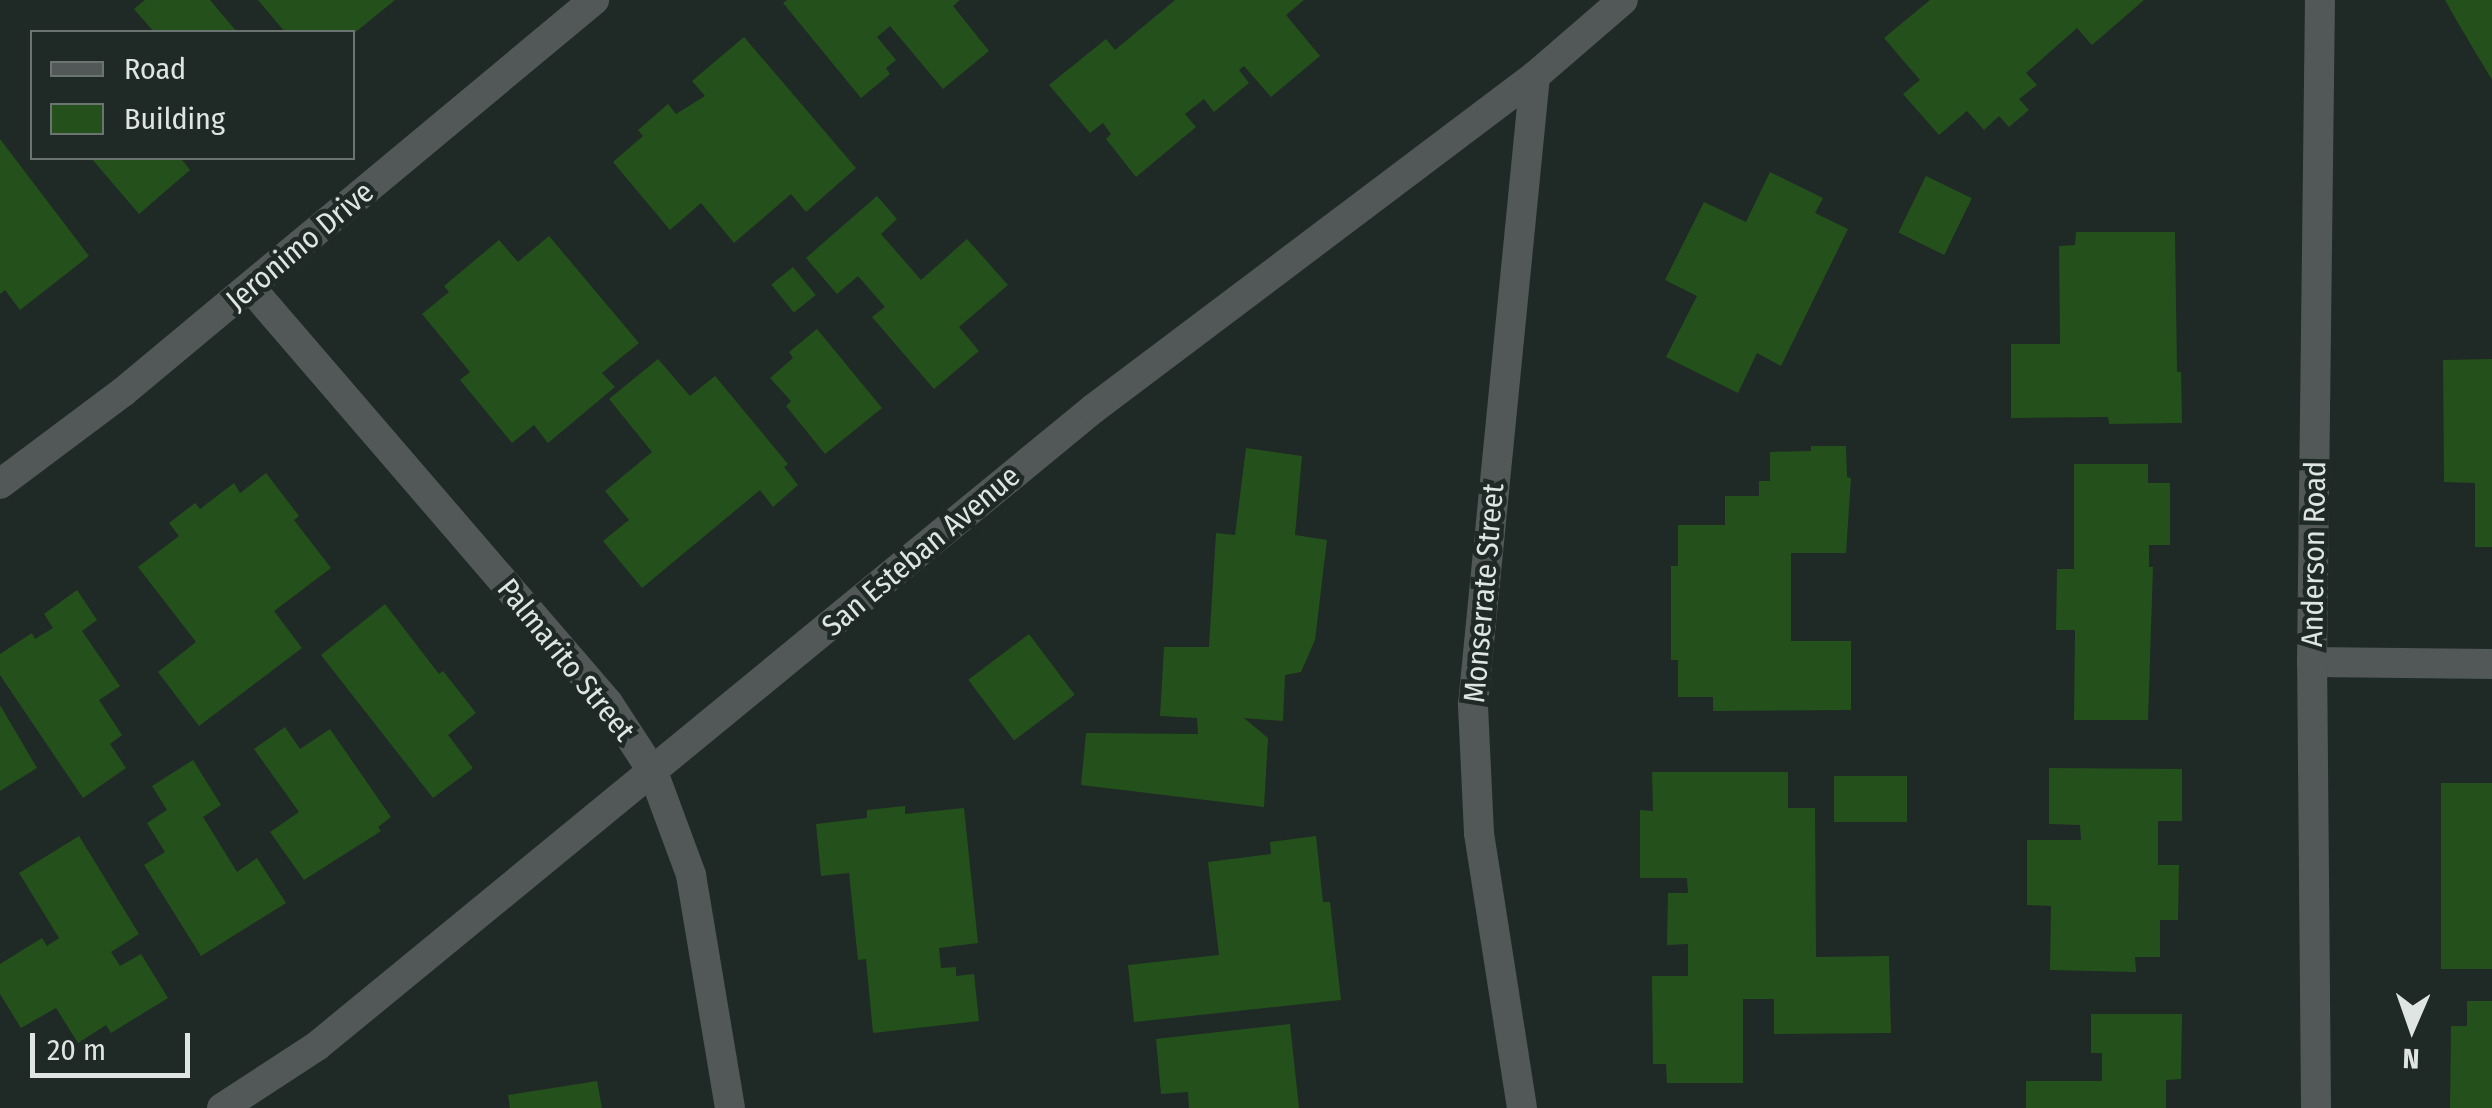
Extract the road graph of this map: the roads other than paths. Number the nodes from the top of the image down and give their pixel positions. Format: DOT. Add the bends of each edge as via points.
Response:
graph roads {
  1 [pos="594,0"];
  2 [pos="1623,0"];
  3 [pos="2320,0"];
  4 [pos="1535,76"];
  5 [pos="250,287"];
  6 [pos="0,484"];
  7 [pos="2312,662"];
  8 [pos="2492,664"];
  9 [pos="653,772"];
  10 [pos="222,1108"];
  11 [pos="730,1108"];
  12 [pos="1522,1108"];
  13 [pos="2316,1108"];
  1 -- 5 [label="street, Jeronimo Drive"];
  2 -- 4 [label="street, San Esteban Avenue"];
  3 -- 7 [label="street, Anderson Road"];
  4 -- 9 [label="street, San Esteban Avenue" via="1093,409"];
  4 -- 12 [label="street, Monserrate Street" via="1473,704 1480,833"];
  5 -- 6 [label="street, Jeronimo Drive"];
  5 -- 9 [label="street, Palmarito Street" via="608,703"];
  7 -- 8 [label="street"];
  7 -- 13 [label="street, Anderson Road"];
  9 -- 10 [label="street, San Esteban Avenue" via="317,1046"];
  9 -- 11 [label="street, Palmarito Street" via="690,875"];
}
